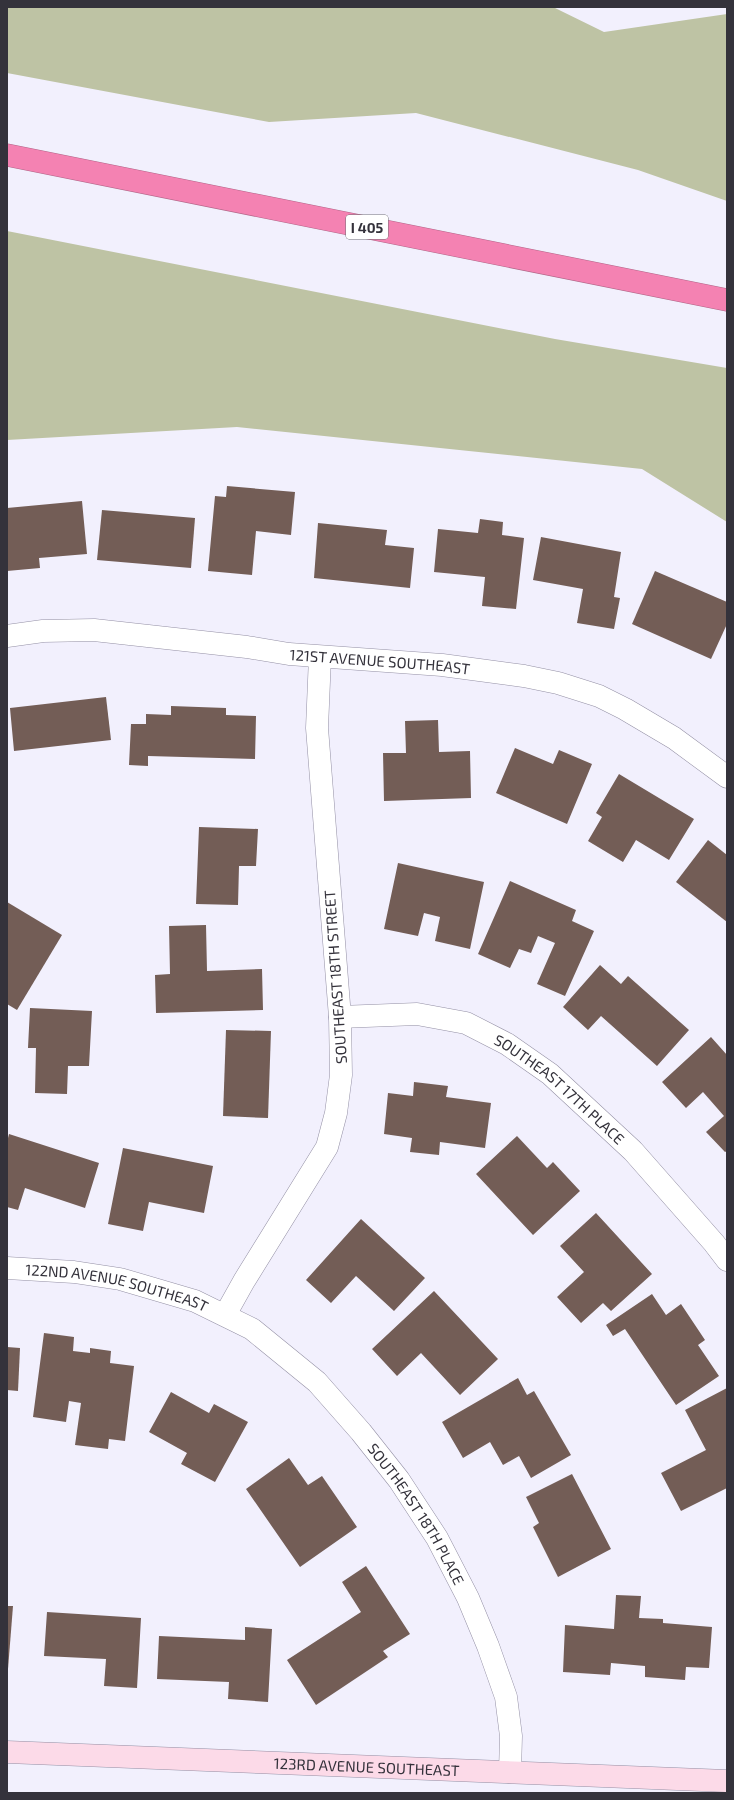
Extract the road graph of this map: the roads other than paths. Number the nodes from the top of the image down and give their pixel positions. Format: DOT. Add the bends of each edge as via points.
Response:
graph roads {
  1 [pos="7,155"];
  2 [pos="727,300"];
  3 [pos="7,636"];
  4 [pos="320,658"];
  5 [pos="727,777"];
  6 [pos="340,1017"];
  7 [pos="727,1260"];
  8 [pos="7,1268"];
  9 [pos="225,1315"];
  10 [pos="7,1752"];
  11 [pos="510,1772"];
  12 [pos="727,1782"];
  1 -- 2 [label="highway, I 405"];
  3 -- 4 [label="street, 121ST AVENUE SOUTHEAST" via="43,631 94,630"];
  4 -- 5 [label="street, 121ST AVENUE SOUTHEAST" via="442,665 558,683 598,696 625,709 674,738"];
  4 -- 6 [label="street, SOUTHEAST 18TH STREET" via="317,728"];
  6 -- 7 [label="street, SOUTHEAST 17TH PLACE" via="417,1014 466,1023 507,1044 550,1074 633,1151"];
  6 -- 9 [label="street, SOUTHEAST 18TH STREET" via="341,1075 328,1147"];
  8 -- 9 [label="street, 122ND AVENUE SOUTHEAST" via="74,1272 120,1279 195,1301"];
  9 -- 11 [label="street, SOUTHEAST 18TH PLACE" via="252,1329 317,1382 399,1480 436,1538 468,1598 506,1697 511,1736"];
  10 -- 11 [label="street, 123RD AVENUE SOUTHEAST"];
  11 -- 12 [label="street, 123RD AVENUE SOUTHEAST"];
}
